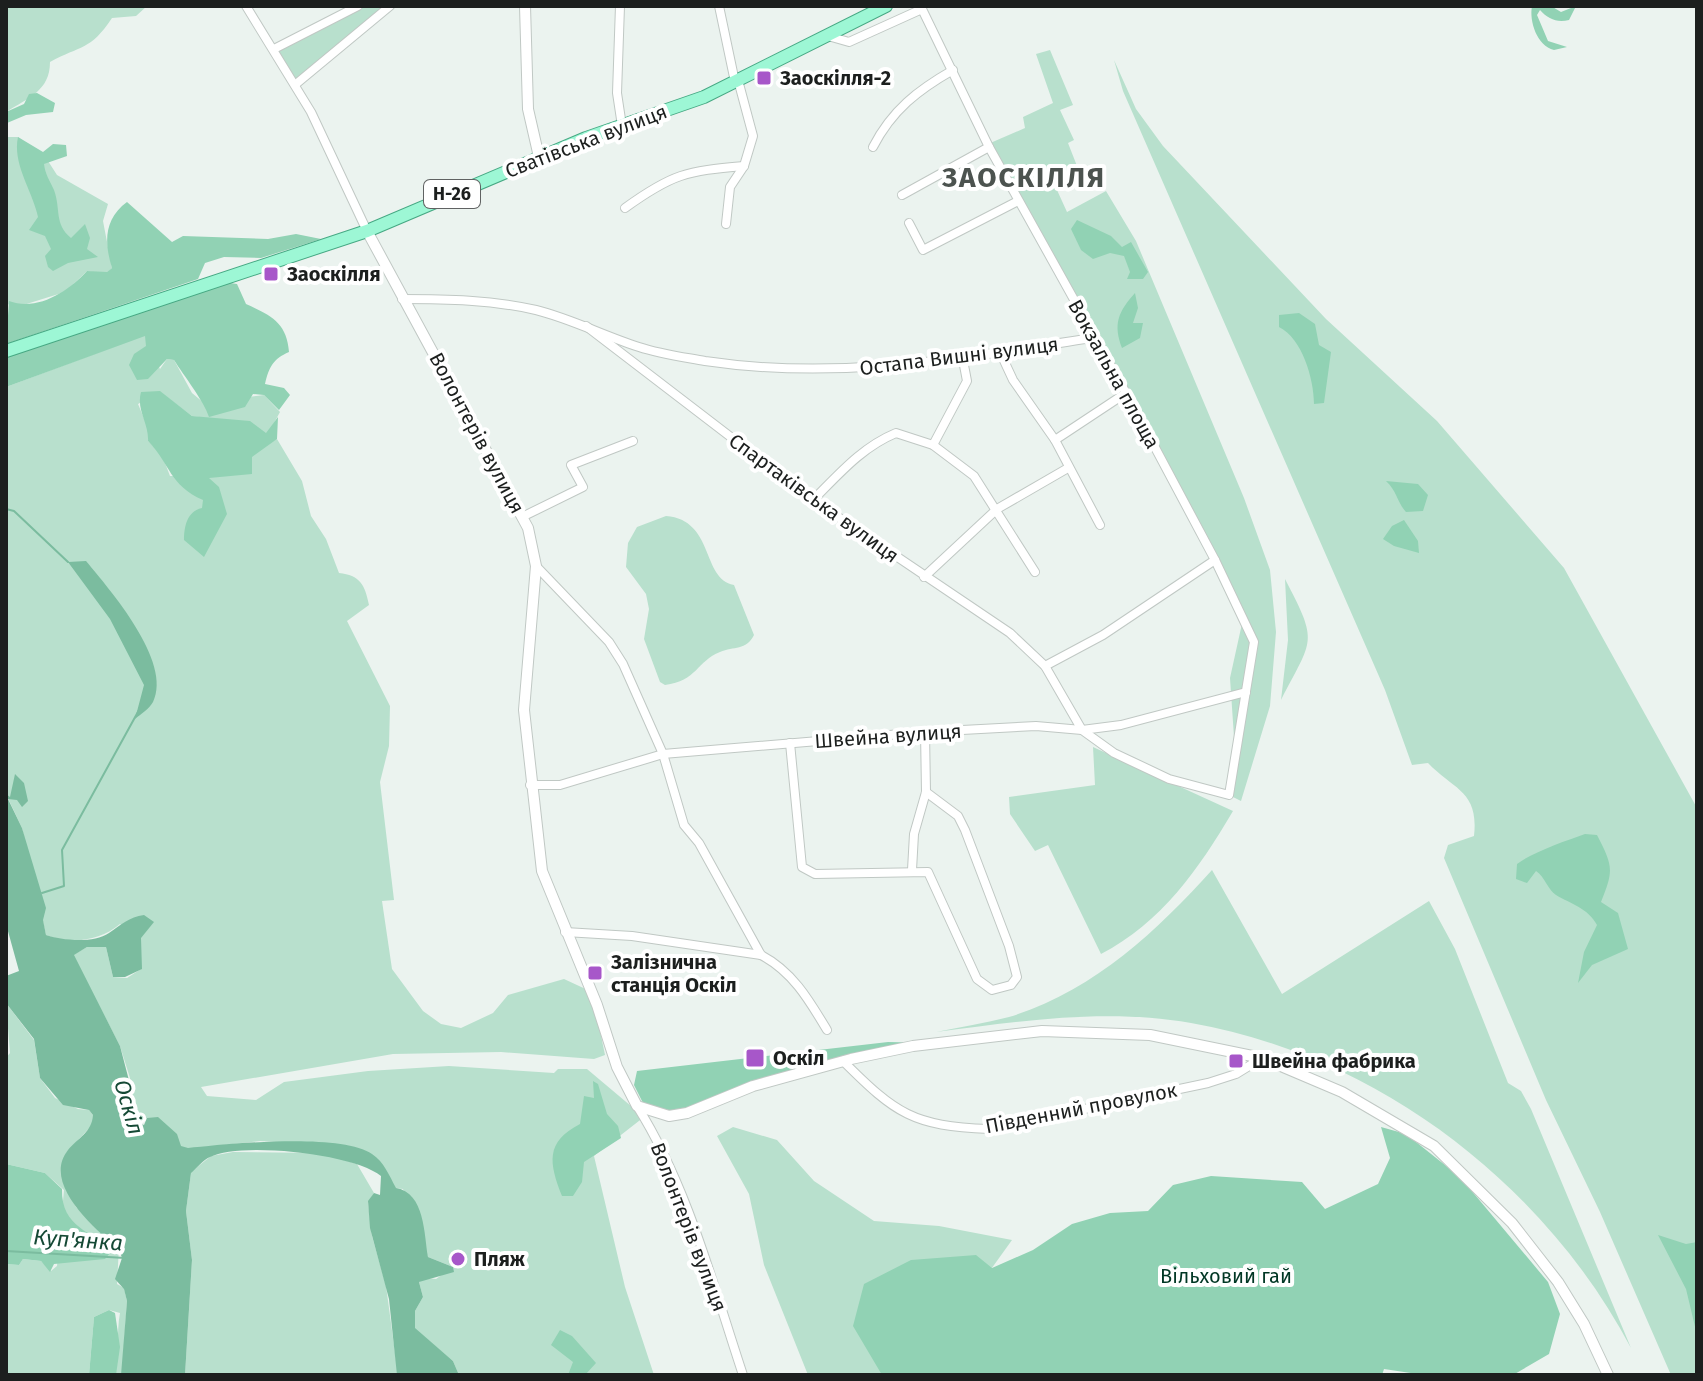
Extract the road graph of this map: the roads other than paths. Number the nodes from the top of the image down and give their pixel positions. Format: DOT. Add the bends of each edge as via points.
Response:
graph roads {
  1 [pos="246,6"];
  2 [pos="358,6"];
  3 [pos="390,6"];
  4 [pos="525,6"];
  5 [pos="620,6"];
  6 [pos="719,6"];
  7 [pos="886,6"];
  8 [pos="828,36"];
  9 [pos="274,49"];
  10 [pos="953,70"];
  11 [pos="737,81"];
  12 [pos="296,84"];
  13 [pos="622,126"];
  14 [pos="873,147"];
  15 [pos="989,147"];
  16 [pos="539,157"];
  17 [pos="744,166"];
  18 [pos="902,195"];
  19 [pos="1018,201"];
  20 [pos="625,208"];
  21 [pos="909,223"];
  22 [pos="726,224"];
  23 [pos="367,231"];
  24 [pos="402,299"];
  25 [pos="586,326"];
  26 [pos="1092,338"];
  27 [pos="6,351"];
  28 [pos="1000,352"];
  29 [pos="963,360"];
  30 [pos="1126,393"];
  31 [pos="1055,440"];
  32 [pos="633,441"];
  33 [pos="933,445"];
  34 [pos="1068,468"];
  35 [pos="813,500"];
  36 [pos="997,509"];
  37 [pos="522,517"];
  38 [pos="1100,525"];
  39 [pos="1215,560"];
  40 [pos="536,566"];
  41 [pos="1035,572"];
  42 [pos="924,577"];
  43 [pos="1045,666"];
  44 [pos="1246,692"];
  45 [pos="1082,730"];
  46 [pos="925,732"];
  47 [pos="790,743"];
  48 [pos="663,754"];
  49 [pos="530,785"];
  50 [pos="926,792"];
  51 [pos="912,870"];
  52 [pos="565,932"];
  53 [pos="761,955"];
  54 [pos="827,1030"];
  55 [pos="1262,1058"];
  56 [pos="843,1061"];
  57 [pos="637,1106"];
  58 [pos="743,1375"];
  59 [pos="1608,1375"];
  1 -- 9 [label="street"];
  2 -- 9 [label="street"];
  3 -- 12 [label="street"];
  4 -- 16 [label="street" via="528,109"];
  5 -- 13 [label="street" via="617,93"];
  6 -- 11 [label="street"];
  7 -- 8 [label="main road, Сватівська вулиця / Н-26"];
  8 -- 10 [label="street, Вокзальна площа" via="849,42 922,9"];
  8 -- 11 [label="main road, Сватівська вулиця / Н-26"];
  9 -- 12 [label="street"];
  10 -- 14 [label="street" via="919,89 886,122"];
  10 -- 15 [label="street, Вокзальна площа"];
  11 -- 13 [label="main road, Сватівська вулиця / Н-26"];
  11 -- 17 [label="street" via="753,136"];
  12 -- 23 [label="street"];
  13 -- 16 [label="main road, Сватівська вулиця / Н-26"];
  15 -- 18 [label="street"];
  15 -- 19 [label="street, Вокзальна площа"];
  16 -- 23 [label="main road, Сватівська вулиця / Н-26"];
  17 -- 20 [label="street" via="689,171 663,181"];
  17 -- 22 [label="street" via="730,187"];
  19 -- 21 [label="street" via="923,250"];
  19 -- 26 [label="street, Вокзальна площа"];
  23 -- 24 [label="street, Волонтерів вулиця"];
  23 -- 27 [label="main road, Сватівська вулиця / Н-26"];
  24 -- 25 [label="street, Остапа Вишні вулиця" via="479,301"];
  24 -- 37 [label="street, Волонтерів вулиця"];
  25 -- 29 [label="street, Остапа Вишні вулиця" via="640,348 777,369 846,370"];
  25 -- 35 [label="street, Спартаківська вулиця"];
  26 -- 28 [label="street, Остапа Вишні вулиця"];
  26 -- 30 [label="street, Вокзальна площа"];
  28 -- 29 [label="street, Остапа Вишні вулиця"];
  28 -- 31 [label="street"];
  29 -- 33 [label="street" via="967,381"];
  30 -- 31 [label="street"];
  30 -- 39 [label="street, Вокзальна площа"];
  31 -- 34 [label="street"];
  32 -- 37 [label="street" via="571,465 583,487"];
  33 -- 35 [label="street" via="896,433 880,440"];
  33 -- 36 [label="street" via="974,476"];
  34 -- 36 [label="street"];
  34 -- 38 [label="street"];
  35 -- 42 [label="street, Спартаківська вулиця"];
  36 -- 41 [label="street"];
  36 -- 42 [label="street"];
  37 -- 40 [label="street, Волонтерів вулиця"];
  39 -- 43 [label="street" via="1129,619"];
  39 -- 44 [label="street, Вокзальна площа" via="1254,642"];
  40 -- 48 [label="street" via="616,653"];
  40 -- 49 [label="street, Волонтерів вулиця" via="524,710"];
  42 -- 43 [label="street, Спартаківська вулиця" via="1010,633"];
  43 -- 45 [label="street, Спартаківська вулиця"];
  44 -- 45 [label="street, Швейна вулиця"];
  44 -- 45 [label="street, Вокзальна площа" via="1229,795 1169,779 1114,753"];
  45 -- 46 [label="street, Швейна вулиця" via="1036,726"];
  46 -- 47 [label="street, Швейна вулиця"];
  46 -- 50 [label="street"];
  47 -- 48 [label="street, Швейна вулиця"];
  47 -- 51 [label="street" via="802,867 815,874"];
  48 -- 49 [label="street, Швейна вулиця" via="560,785"];
  48 -- 53 [label="street" via="684,825"];
  49 -- 52 [label="street, Волонтерів вулиця" via="542,871"];
  50 -- 51 [label="street" via="914,834"];
  50 -- 51 [label="street" via="958,816 965,830 1009,946 1017,977 1011,985 992,990 982,986 928,872"];
  52 -- 53 [label="street"];
  52 -- 57 [label="street, Волонтерів вулиця"];
  53 -- 54 [label="street" via="780,965 805,993"];
  55 -- 56 [label="street" via="1150,1035 1042,1031 913,1046"];
  55 -- 56 [label="street, Південний провулок" via="1208,1083 989,1129 903,1115"];
  55 -- 59 [label="street" via="1342,1092 1434,1146 1512,1223 1558,1282"];
  56 -- 57 [label="street" via="753,1086 687,1113 669,1116"];
  57 -- 58 [label="street, Волонтерів вулиця" via="659,1141 682,1199"];
}
